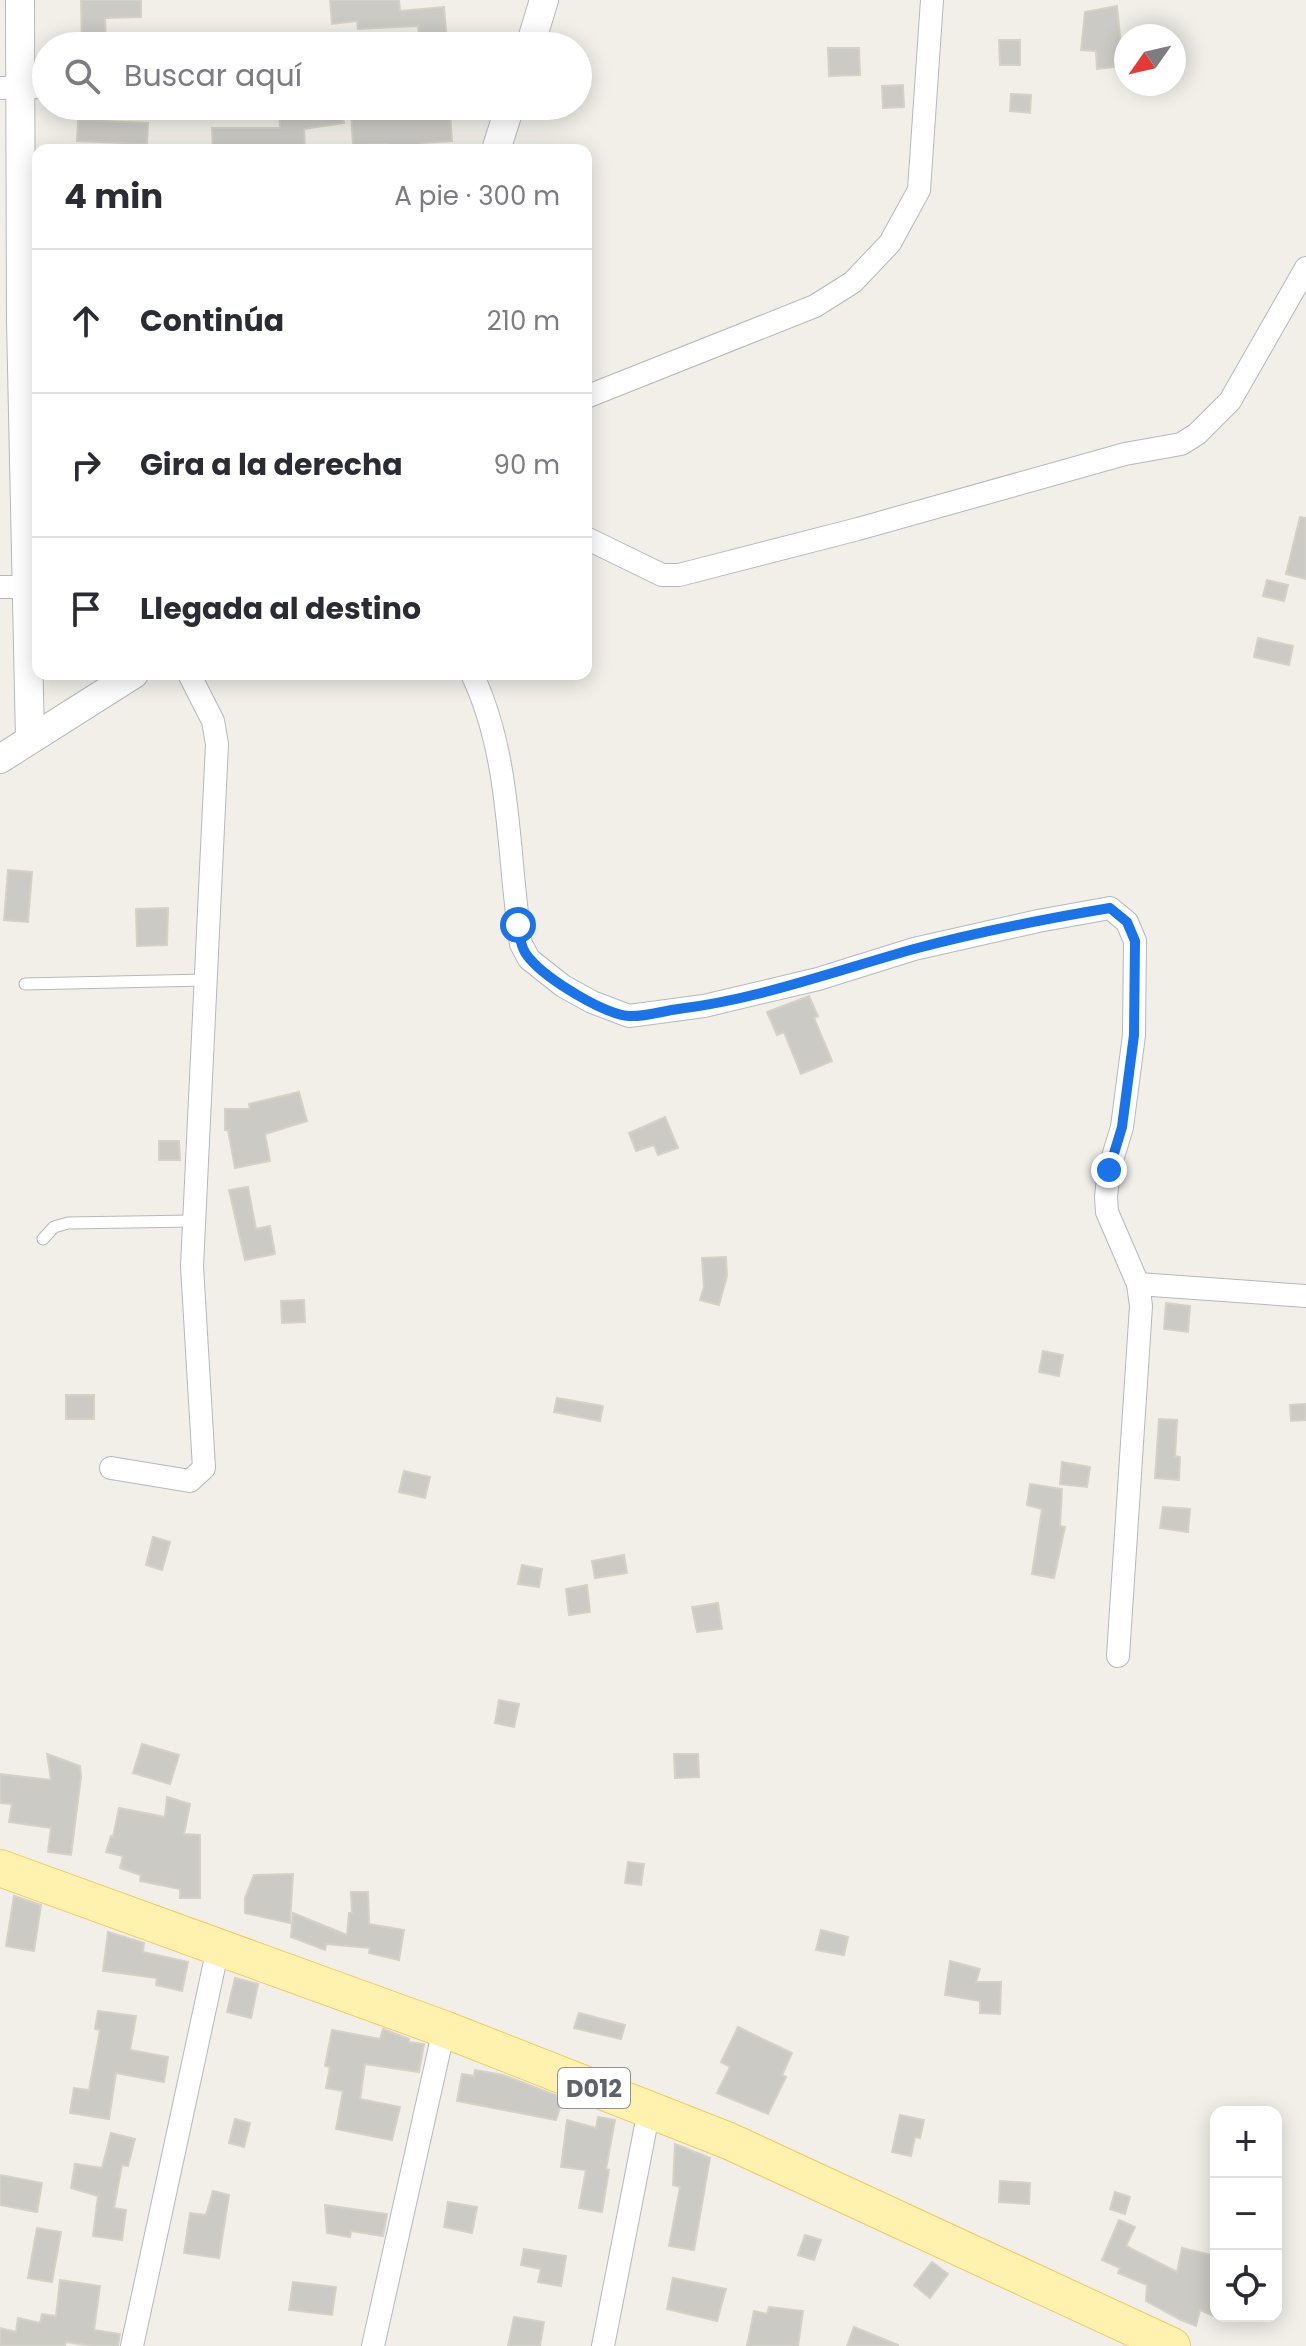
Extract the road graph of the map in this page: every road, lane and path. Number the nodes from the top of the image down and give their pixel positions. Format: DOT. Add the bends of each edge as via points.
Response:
graph roads {
  1 [pos="20,0"];
  2 [pos="544,0"];
  3 [pos="932,0"];
  4 [pos="534,32"];
  5 [pos="22,88"];
  6 [pos="506,120"];
  7 [pos="498,144"];
  8 [pos="1306,268"];
  9 [pos="29,321"];
  10 [pos="592,395"];
  11 [pos="592,541"];
  12 [pos="13,587"];
  13 [pos="124,680"];
  14 [pos="192,680"];
  15 [pos="475,680"];
  16 [pos="30,739"];
  17 [pos="0,759"];
  18 [pos="205,980"];
  19 [pos="25,984"];
  20 [pos="192,1221"];
  21 [pos="43,1239"];
  22 [pos="1138,1284"];
  23 [pos="1306,1296"];
  24 [pos="111,1468"];
  25 [pos="1118,1656"];
  26 [pos="0,1868"];
  27 [pos="218,1948"];
  28 [pos="444,2029"];
  29 [pos="649,2110"];
  30 [pos="609,2344"];
  31 [pos="132,2346"];
  32 [pos="373,2346"];
  33 [pos="1172,2346"];
  1 -- 5 [label="street"];
  2 -- 4 [label="street"];
  3 -- 10 [label="street" via="919,190 890,243 853,282 815,306"];
  5 -- 9 [label="street"];
  6 -- 7 [label="street"];
  8 -- 11 [label="street" via="1230,401 1181,444 1125,454 679,575 662,575"];
  9 -- 12 [label="street"];
  12 -- 16 [label="street"];
  13 -- 16 [label="street"];
  14 -- 18 [label="street" via="213,721 217,744"];
  15 -- 22 [label="street" via="502,778 521,944 529,959 563,986 629,1016 704,1006 1038,921 1110,908 1120,914 1135,941 1134,1035 1106,1197 1107,1212"];
  16 -- 17 [label="street"];
  18 -- 19 [label="lane"];
  18 -- 20 [label="street"];
  20 -- 21 [label="lane" via="68,1223 54,1227"];
  20 -- 24 [label="street" via="204,1468 190,1481"];
  22 -- 23 [label="street"];
  22 -- 25 [label="street" via="1141,1306"];
  26 -- 27 [label="main road, D012"];
  27 -- 28 [label="main road, D012"];
  27 -- 31 [label="street"];
  28 -- 29 [label="main road, D012"];
  28 -- 32 [label="street"];
  29 -- 30 [label="street"];
  29 -- 33 [label="main road, D012" via="729,2141"];
}
